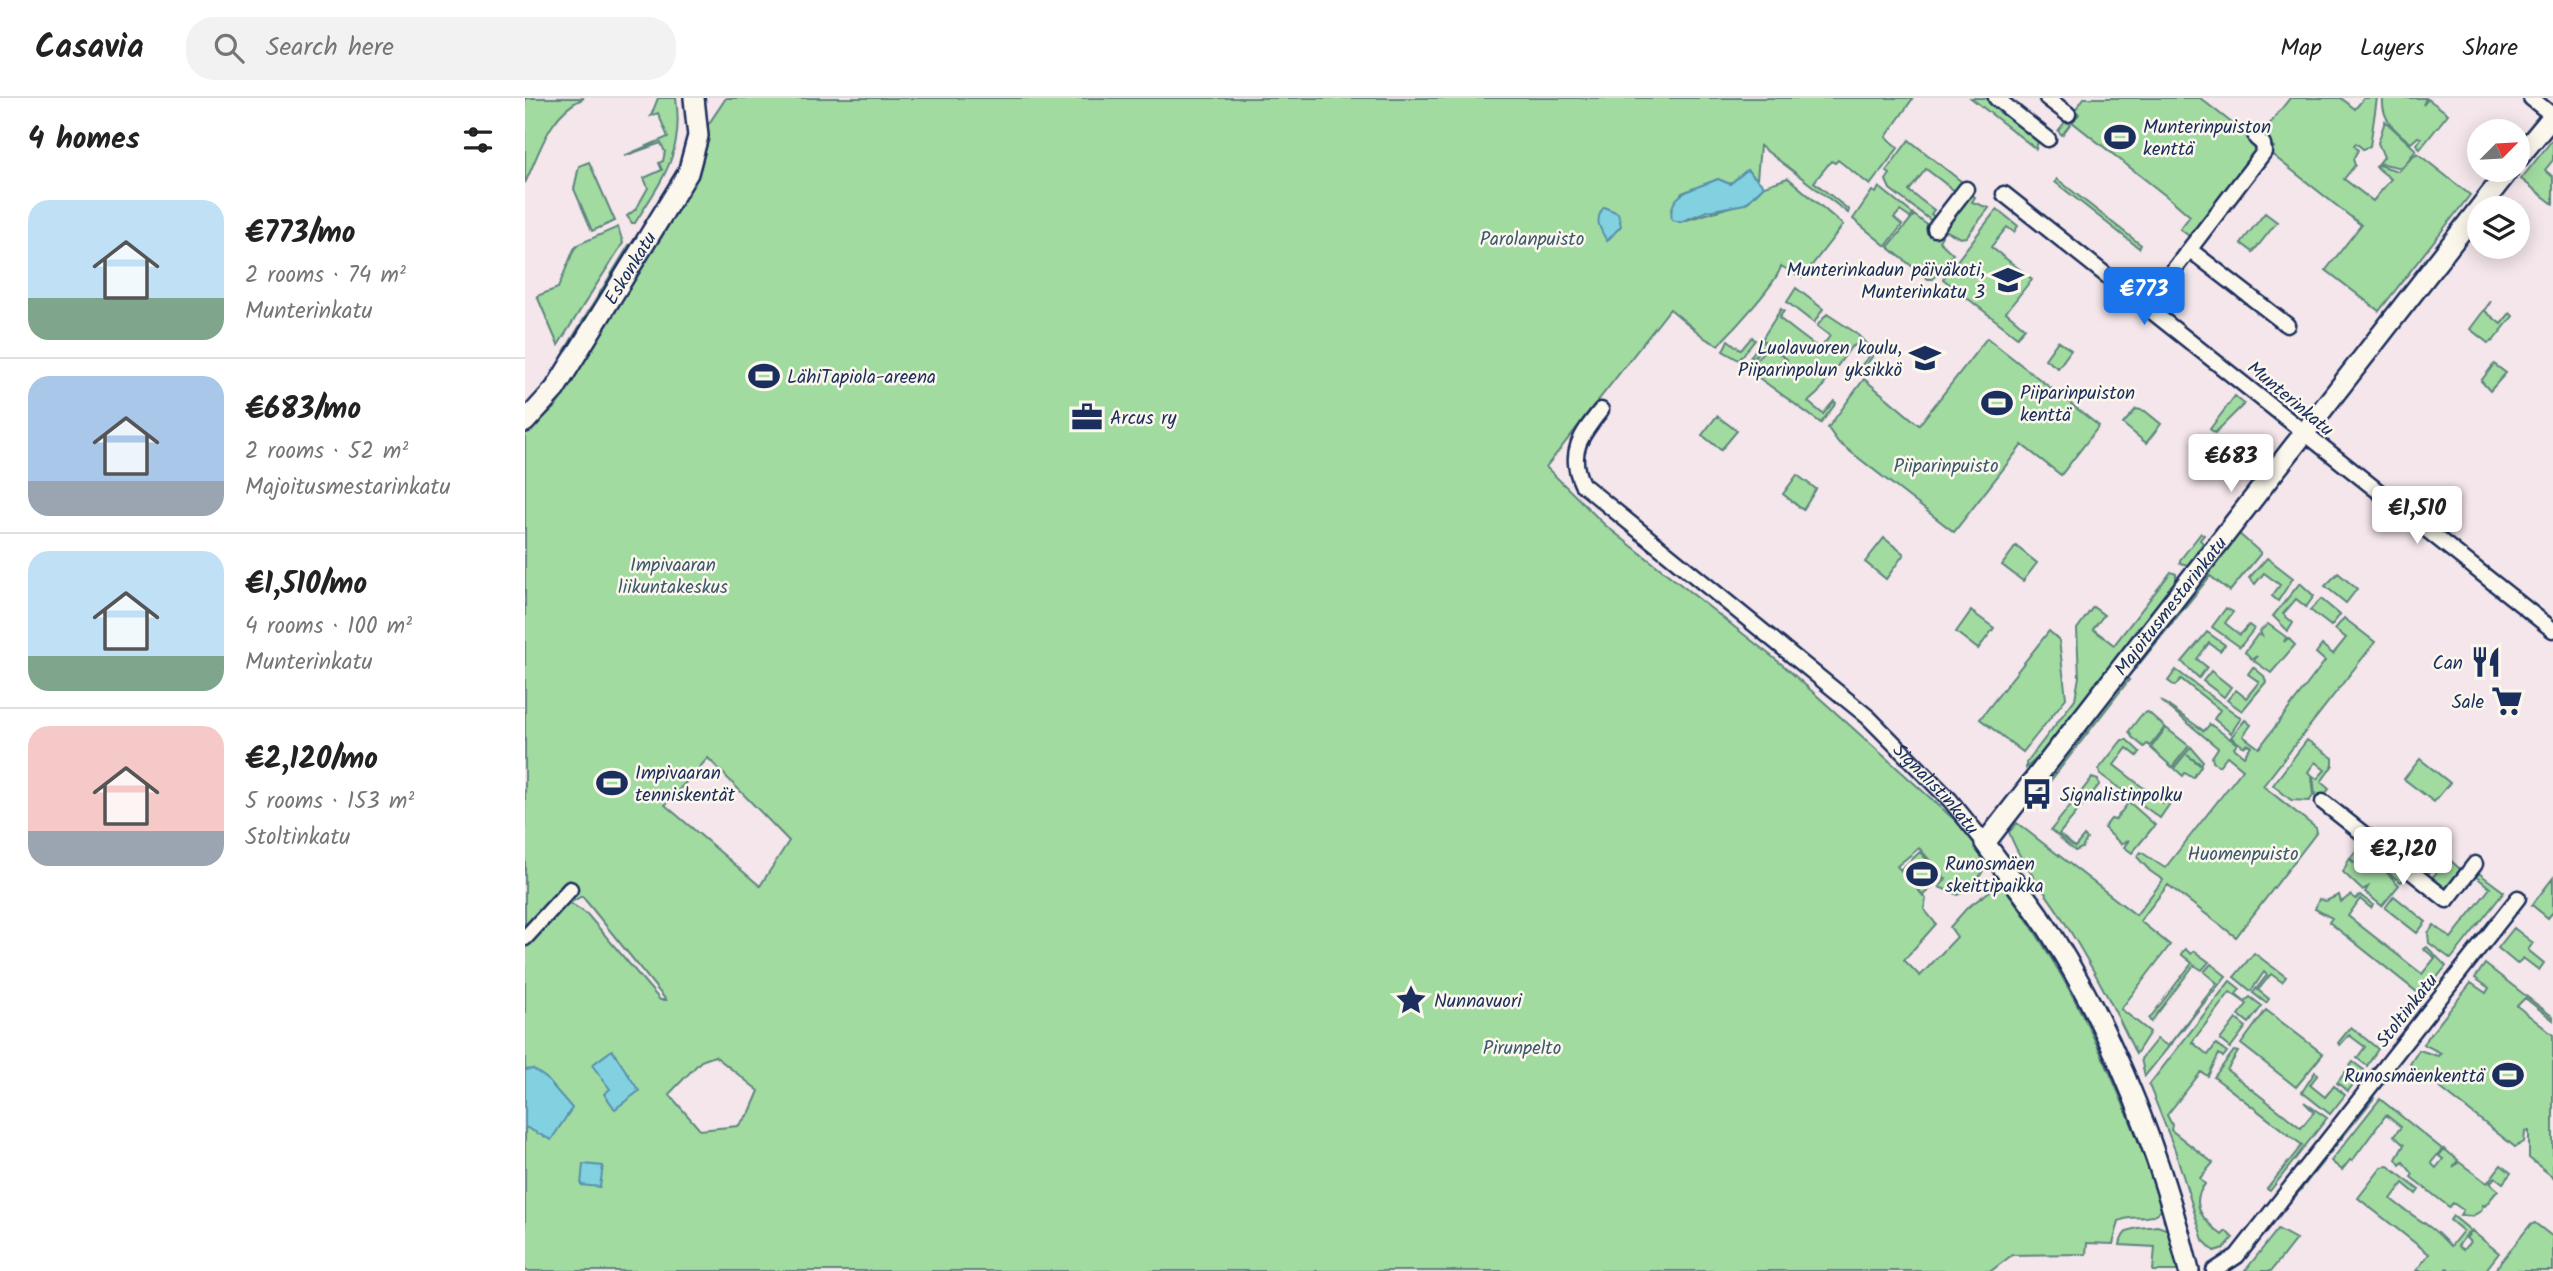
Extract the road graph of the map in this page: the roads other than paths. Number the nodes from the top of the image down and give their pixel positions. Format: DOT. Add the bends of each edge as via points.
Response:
graph roads {
  1 [pos="694,98"];
  2 [pos="1996,98"];
  3 [pos="2047,98"];
  4 [pos="2531,98"];
  5 [pos="2068,114"];
  6 [pos="2553,115"];
  7 [pos="2256,138"];
  8 [pos="2048,139"];
  9 [pos="2531,142"];
  10 [pos="2500,182"];
  11 [pos="1966,189"];
  12 [pos="2004,194"];
  13 [pos="1935,229"];
  14 [pos="2190,250"];
  15 [pos="2146,306"];
  16 [pos="2287,325"];
  17 [pos="1601,410"];
  18 [pos="525,422"];
  19 [pos="2304,434"];
  20 [pos="2553,630"];
  21 [pos="2323,802"];
  22 [pos="1985,843"];
  23 [pos="2475,864"];
  24 [pos="570,889"];
  25 [pos="2518,898"];
  26 [pos="525,938"];
  27 [pos="2189,1271"];
  28 [pos="2214,1271"];
  1 -- 18 [label="street, Eskonkatu" via="698,136 692,166 555,388"];
  2 -- 8 [label="street"];
  3 -- 5 [label="street"];
  4 -- 6 [label="street"];
  6 -- 9 [label="street"];
  7 -- 14 [label="street" via="2264,152"];
  10 -- 19 [label="street, Majoitusmestarinkatu"];
  11 -- 13 [label="street"];
  12 -- 15 [label="street, Munterinkatu"];
  14 -- 15 [label="street"];
  14 -- 16 [label="street"];
  15 -- 19 [label="street, Munterinkatu"];
  17 -- 22 [label="street, Signalistinkatu" via="1576,447 1574,460 1582,484 1868,717 1950,800"];
  19 -- 20 [label="street, Munterinkatu"];
  19 -- 22 [label="street, Majoitusmestarinkatu"];
  21 -- 23 [label="street" via="2447,900"];
  22 -- 27 [label="street, Signalistinkatu" via="2053,936 2088,1001 2164,1181"];
  24 -- 26 [label="street"];
  25 -- 28 [label="street, Stoltinkatu" via="2237,1256"];
}
